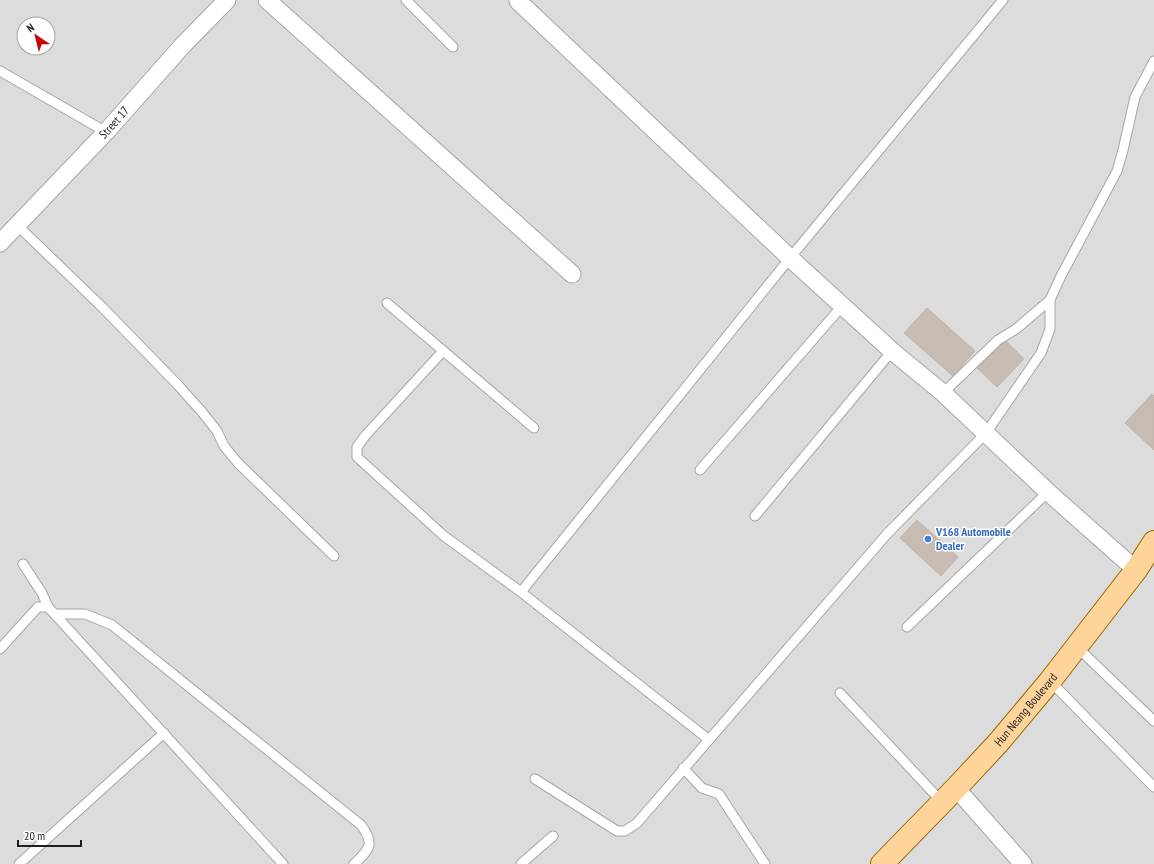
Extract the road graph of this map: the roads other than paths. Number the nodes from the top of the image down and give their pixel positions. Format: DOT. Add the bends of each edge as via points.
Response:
graph roads {
  1 [pos="228,0"];
  2 [pos="267,0"];
  3 [pos="406,0"];
  4 [pos="1003,0"];
  5 [pos="518,1"];
  6 [pos="453,47"];
  7 [pos="1154,61"];
  8 [pos="0,71"];
  9 [pos="106,132"];
  10 [pos="17,225"];
  11 [pos="0,243"];
  12 [pos="790,258"];
  13 [pos="572,274"];
  14 [pos="1050,300"];
  15 [pos="387,303"];
  16 [pos="843,305"];
  17 [pos="443,351"];
  18 [pos="892,351"];
  19 [pos="943,393"];
  20 [pos="534,428"];
  21 [pos="986,433"];
  22 [pos="700,470"];
  23 [pos="1048,492"];
  24 [pos="755,516"];
  25 [pos="1154,542"];
  26 [pos="334,556"];
  27 [pos="23,564"];
  28 [pos="1136,570"];
  29 [pos="520,592"];
  30 [pos="51,610"];
  31 [pos="907,627"];
  32 [pos="1077,647"];
  33 [pos="0,649"];
  34 [pos="1050,681"];
  35 [pos="840,693"];
  36 [pos="1154,721"];
  37 [pos="164,733"];
  38 [pos="708,739"];
  39 [pos="683,768"];
  40 [pos="535,779"];
  41 [pos="1154,787"];
  42 [pos="949,795"];
  43 [pos="553,836"];
  44 [pos="279,863"];
  45 [pos="19,864"];
  46 [pos="354,864"];
  47 [pos="521,864"];
  48 [pos="764,864"];
  49 [pos="882,864"];
  50 [pos="1023,864"];
  1 -- 9 [label="street, Street 17" via="183,45"];
  2 -- 13 [label="street"];
  3 -- 6 [label="lane"];
  4 -- 12 [label="lane"];
  5 -- 12 [label="street"];
  7 -- 14 [label="lane" via="1135,97 1117,171"];
  8 -- 9 [label="lane"];
  9 -- 10 [label="street, Street 17"];
  10 -- 11 [label="street, Street 17"];
  10 -- 26 [label="lane" via="177,384 217,431 224,446 238,463"];
  12 -- 16 [label="street"];
  12 -- 29 [label="lane"];
  14 -- 19 [label="lane" via="1016,329 998,340"];
  14 -- 21 [label="lane" via="1050,329 1041,353"];
  15 -- 17 [label="lane"];
  16 -- 18 [label="street"];
  16 -- 22 [label="lane"];
  17 -- 20 [label="lane"];
  17 -- 29 [label="lane" via="365,436 357,447 357,457 444,536"];
  18 -- 19 [label="street"];
  18 -- 24 [label="lane"];
  19 -- 21 [label="street"];
  21 -- 23 [label="street"];
  21 -- 38 [label="lane" via="887,534"];
  23 -- 28 [label="street"];
  23 -- 31 [label="lane"];
  25 -- 28 [label="main road, Hun Neang Boulevard"];
  27 -- 30 [label="lane"];
  28 -- 32 [label="main road, Hun Neang Boulevard"];
  29 -- 38 [label="lane"];
  30 -- 33 [label="lane" via="38,607"];
  30 -- 37 [label="lane"];
  30 -- 46 [label="lane" via="85,614 112,625 361,825 370,843 366,853"];
  32 -- 34 [label="main road, Hun Neang Boulevard"];
  32 -- 36 [label="lane"];
  34 -- 41 [label="lane"];
  34 -- 42 [label="main road, Hun Neang Boulevard" via="998,743"];
  35 -- 42 [label="lane"];
  37 -- 44 [label="lane"];
  37 -- 45 [label="lane"];
  38 -- 39 [label="lane"];
  39 -- 40 [label="lane" via="637,823 626,830 617,831"];
  39 -- 48 [label="lane" via="702,788 719,794"];
  42 -- 49 [label="main road, Hun Neang Boulevard"];
  42 -- 50 [label="street"];
  43 -- 47 [label="lane"];
}
